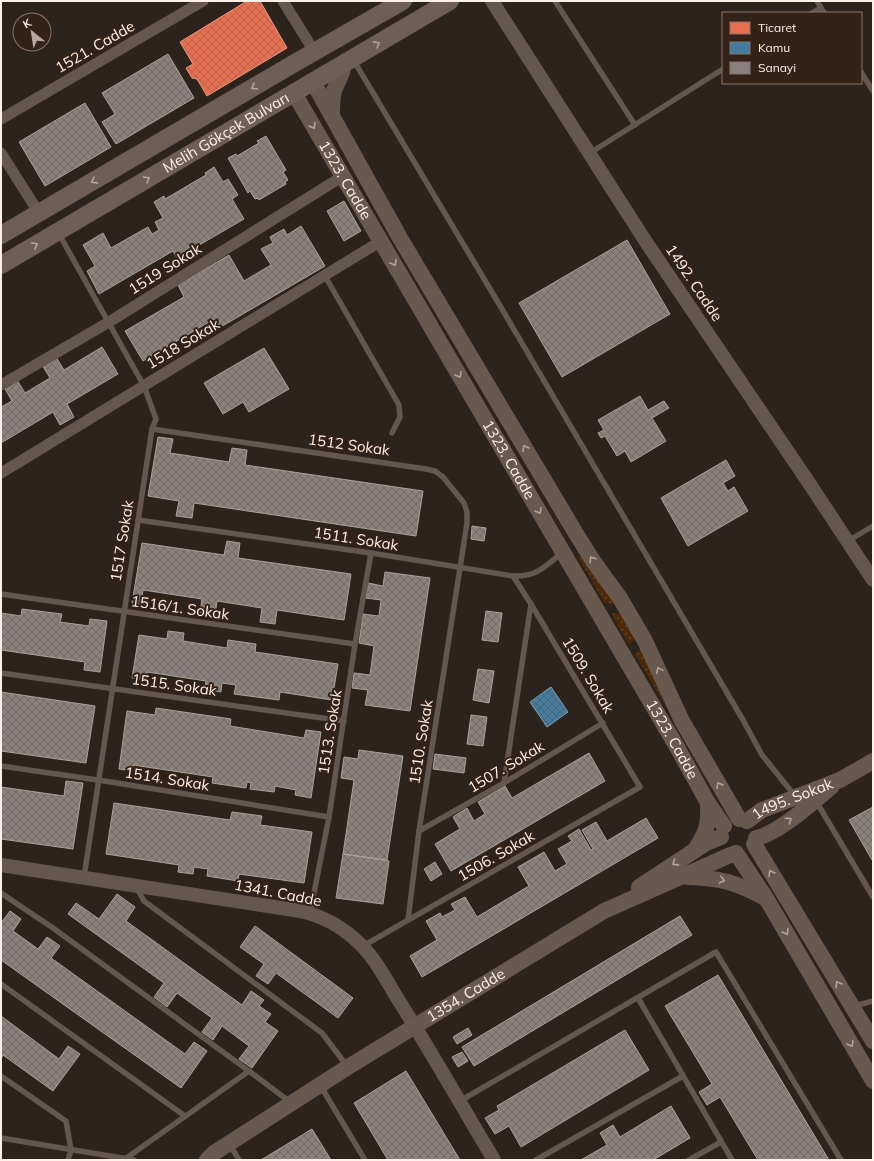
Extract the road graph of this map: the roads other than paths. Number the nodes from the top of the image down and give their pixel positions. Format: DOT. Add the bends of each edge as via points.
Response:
graph roads {
  1 [pos="203,1"];
  2 [pos="283,1"];
  3 [pos="403,1"];
  4 [pos="450,1"];
  5 [pos="492,1"];
  6 [pos="555,1"];
  7 [pos="817,1"];
  8 [pos="821,8"];
  9 [pos="814,12"];
  10 [pos="823,12"];
  11 [pos="307,56"];
  12 [pos="348,62"];
  13 [pos="722,70"];
  14 [pos="281,71"];
  15 [pos="862,74"];
  16 [pos="313,82"];
  17 [pos="873,91"];
  18 [pos="294,93"];
  19 [pos="332,116"];
  20 [pos="1,119"];
  21 [pos="635,125"];
  22 [pos="1,153"];
  23 [pos="590,153"];
  24 [pos="343,176"];
  25 [pos="39,213"];
  26 [pos="58,232"];
  27 [pos="1,236"];
  28 [pos="381,241"];
  29 [pos="1,265"];
  30 [pos="325,276"];
  31 [pos="109,322"];
  32 [pos="1,385"];
  33 [pos="144,386"];
  34 [pos="152,429"];
  35 [pos="392,433"];
  36 [pos="1,473"];
  37 [pos="138,520"];
  38 [pos="873,526"];
  39 [pos="848,541"];
  40 [pos="581,542"];
  41 [pos="563,552"];
  42 [pos="371,553"];
  43 [pos="460,568"];
  44 [pos="513,576"];
  45 [pos="873,580"];
  46 [pos="1,594"];
  47 [pos="620,598"];
  48 [pos="531,604"];
  49 [pos="596,610"];
  50 [pos="124,613"];
  51 [pos="645,640"];
  52 [pos="355,644"];
  53 [pos="621,653"];
  54 [pos="1,673"];
  55 [pos="112,688"];
  56 [pos="344,721"];
  57 [pos="603,723"];
  58 [pos="873,761"];
  59 [pos="1,766"];
  60 [pos="98,780"];
  61 [pos="840,780"];
  62 [pos="504,783"];
  63 [pos="640,787"];
  64 [pos="796,796"];
  65 [pos="815,801"];
  66 [pos="708,803"];
  67 [pos="329,817"];
  68 [pos="743,820"];
  69 [pos="419,831"];
  70 [pos="723,831"];
  71 [pos="755,841"];
  72 [pos="695,850"];
  73 [pos="736,853"];
  74 [pos="1,864"];
  75 [pos="683,877"];
  76 [pos="84,878"];
  77 [pos="135,886"];
  78 [pos="1,892"];
  79 [pos="873,897"];
  80 [pos="766,898"];
  81 [pos="604,911"];
  82 [pos="310,914"];
  83 [pos="408,920"];
  84 [pos="363,946"];
  85 [pos="1,984"];
  86 [pos="638,998"];
  87 [pos="873,1001"];
  88 [pos="852,1007"];
  89 [pos="415,1027"];
  90 [pos="873,1041"];
  91 [pos="348,1067"];
  92 [pos="249,1071"];
  93 [pos="1,1076"];
  94 [pos="683,1076"];
  95 [pos="873,1081"];
  96 [pos="320,1085"];
  97 [pos="460,1101"];
  98 [pos="292,1103"];
  99 [pos="185,1116"];
  100 [pos="1,1138"];
  101 [pos="721,1142"];
  102 [pos="229,1144"];
  103 [pos="71,1150"];
  104 [pos="125,1159"];
  105 [pos="68,1160"];
  106 [pos="134,1160"];
  107 [pos="207,1160"];
  108 [pos="239,1160"];
  109 [pos="365,1160"];
  110 [pos="494,1160"];
  111 [pos="536,1160"];
  112 [pos="690,1160"];
  113 [pos="732,1160"];
  114 [pos="841,1160"];
  1 -- 20 [label="street, 1521. Cadde"];
  2 -- 11 [label="street"];
  3 -- 11 [label="main road, Melih Gökçek Bulvarı"];
  12 -- 4 [label="main road, Melih Gökçek Bulvarı, one-way"];
  5 -- 23 [label="street, 1492. Cadde"];
  6 -- 21 [label="lane"];
  7 -- 8 [label="lane"];
  8 -- 9 [label="lane"];
  8 -- 10 [label="lane"];
  11 -- 14 [label="main road, Melih Gökçek Bulvarı"];
  11 -- 16 [label="main road"];
  12 -- 16 [label="main road, Melih Gökçek Bulvarı"];
  12 -- 19 [label="main road" via="334,92"];
  12 -- 64 [label="lane" via="495,298 743,720 755,745"];
  13 -- 21 [label="lane"];
  14 -- 18 [label="main road"];
  14 -- 25 [label="main road, Melih Gökçek Bulvarı, one-way"];
  15 -- 17 [label="lane"];
  16 -- 18 [label="main road, Melih Gökçek Bulvarı"];
  16 -- 19 [label="main road"];
  18 -- 24 [label="main road, 1323. Cadde, one-way"];
  26 -- 18 [label="main road, Melih Gökçek Bulvarı, one-way"];
  40 -- 19 [label="main road, one-way" via="400,238"];
  21 -- 23 [label="lane"];
  22 -- 25 [label="street"];
  23 -- 39 [label="street, 1492. Cadde" via="646,242"];
  24 -- 28 [label="main road, 1323. Cadde"];
  24 -- 31 [label="street, 1519 Sokak"];
  25 -- 27 [label="main road, Melih Gökçek Bulvarı"];
  29 -- 26 [label="main road, Melih Gökçek Bulvarı, one-way"];
  26 -- 31 [label="lane, 1517 Sokak"];
  28 -- 30 [label="street, 1518 Sokak"];
  28 -- 41 [label="main road, 1323. Cadde, one-way"];
  30 -- 33 [label="street, 1518 Sokak"];
  30 -- 35 [label="lane" via="399,405 400,417"];
  31 -- 32 [label="street, 1519 Sokak"];
  31 -- 33 [label="lane, 1517 Sokak"];
  33 -- 34 [label="lane, 1517 Sokak" via="156,419"];
  33 -- 36 [label="street, 1518 Sokak"];
  34 -- 37 [label="lane, 1517 Sokak"];
  34 -- 43 [label="lane, 1512 Sokak" via="435,471 464,503 467,512"];
  37 -- 42 [label="lane, 1511. Sokak"];
  37 -- 50 [label="lane, 1517 Sokak"];
  38 -- 39 [label="lane"];
  39 -- 45 [label="street, 1492. Cadde"];
  40 -- 41 [label="main road"];
  47 -- 40 [label="main road, one-way"];
  41 -- 44 [label="lane, 1511. Sokak" via="536,573 525,577"];
  41 -- 49 [label="main road, 1323. Cadde"];
  42 -- 43 [label="lane, 1511. Sokak"];
  42 -- 52 [label="lane, 1513. Sokak"];
  43 -- 44 [label="lane, 1511. Sokak"];
  43 -- 69 [label="lane, 1510. Sokak"];
  44 -- 48 [label="lane, 1509. Sokak"];
  46 -- 50 [label="lane, 1516/1. Sokak"];
  47 -- 49 [label="main road" via="616,607 609,611"];
  47 -- 51 [label="main road"];
  48 -- 57 [label="lane, 1509. Sokak"];
  48 -- 62 [label="lane"];
  49 -- 53 [label="main road, 1323. Cadde"];
  50 -- 52 [label="lane, 1516/1. Sokak"];
  50 -- 55 [label="lane, 1517 Sokak"];
  51 -- 53 [label="main road"];
  68 -- 51 [label="main road, one-way" via="682,721"];
  52 -- 56 [label="lane, 1513. Sokak"];
  53 -- 66 [label="main road, 1323. Cadde"];
  54 -- 55 [label="lane, 1515. Sokak"];
  55 -- 56 [label="lane, 1515. Sokak"];
  55 -- 60 [label="lane, 1517 Sokak"];
  56 -- 67 [label="lane, 1513. Sokak"];
  57 -- 62 [label="lane, 1507. Sokak"];
  57 -- 63 [label="lane, 1509. Sokak"];
  58 -- 61 [label="main road, 1495. Sokak"];
  59 -- 60 [label="lane, 1514. Sokak"];
  60 -- 67 [label="lane, 1514. Sokak"];
  60 -- 76 [label="lane, 1517 Sokak"];
  61 -- 64 [label="main road, 1495. Sokak"];
  61 -- 65 [label="main road, 1495. Sokak"];
  62 -- 69 [label="lane, 1507. Sokak"];
  63 -- 83 [label="lane, 1506. Sokak"];
  64 -- 68 [label="main road, 1495. Sokak"];
  71 -- 65 [label="main road, 1495. Sokak, one-way" via="777,829"];
  65 -- 79 [label="lane"];
  66 -- 70 [label="main road, 1323. Cadde"];
  66 -- 72 [label="main road" via="707,829"];
  67 -- 82 [label="lane, 1513. Sokak"];
  68 -- 70 [label="main road" via="734,819"];
  68 -- 71 [label="main road" via="753,826"];
  69 -- 83 [label="lane, 1510. Sokak"];
  70 -- 72 [label="main road"];
  70 -- 73 [label="main road" via="723,845"];
  71 -- 73 [label="main road" via="749,850"];
  88 -- 71 [label="main road, one-way"];
  72 -- 81 [label="main road, one-way"];
  73 -- 75 [label="main road, 1354. Cadde"];
  73 -- 80 [label="main road"];
  74 -- 76 [label="street, 1341. Cadde"];
  75 -- 80 [label="main road, one-way" via="721,879 743,886"];
  75 -- 81 [label="main road, 1354. Cadde"];
  76 -- 77 [label="street, 1341. Cadde"];
  77 -- 82 [label="street, 1341. Cadde"];
  77 -- 91 [label="lane" via="144,901 322,1033"];
  78 -- 92 [label="lane"];
  80 -- 95 [label="main road, one-way"];
  81 -- 89 [label="main road, 1354. Cadde"];
  82 -- 84 [label="street, 1341. Cadde" via="337,926"];
  83 -- 84 [label="lane, 1506. Sokak"];
  84 -- 89 [label="street, 1341. Cadde"];
  85 -- 99 [label="lane"];
  86 -- 94 [label="lane"];
  86 -- 97 [label="lane"];
  86 -- 114 [label="lane" via="716,952"];
  87 -- 88 [label="lane"];
  88 -- 90 [label="main road"];
  89 -- 91 [label="main road, 1354. Cadde"];
  89 -- 97 [label="street, 1341. Cadde"];
  91 -- 96 [label="main road, 1354. Cadde"];
  92 -- 98 [label="lane"];
  92 -- 99 [label="lane"];
  93 -- 103 [label="lane" via="66,1121"];
  94 -- 101 [label="lane"];
  94 -- 111 [label="lane"];
  96 -- 98 [label="main road, 1354. Cadde"];
  96 -- 109 [label="lane"];
  97 -- 110 [label="street, 1341. Cadde"];
  98 -- 102 [label="main road, 1354. Cadde"];
  99 -- 104 [label="lane"];
  100 -- 103 [label="lane"];
  101 -- 112 [label="lane"];
  101 -- 113 [label="lane"];
  102 -- 107 [label="main road, 1354. Cadde"];
  102 -- 108 [label="lane"];
  103 -- 104 [label="lane"];
  103 -- 105 [label="lane"];
  104 -- 106 [label="lane"];
}
